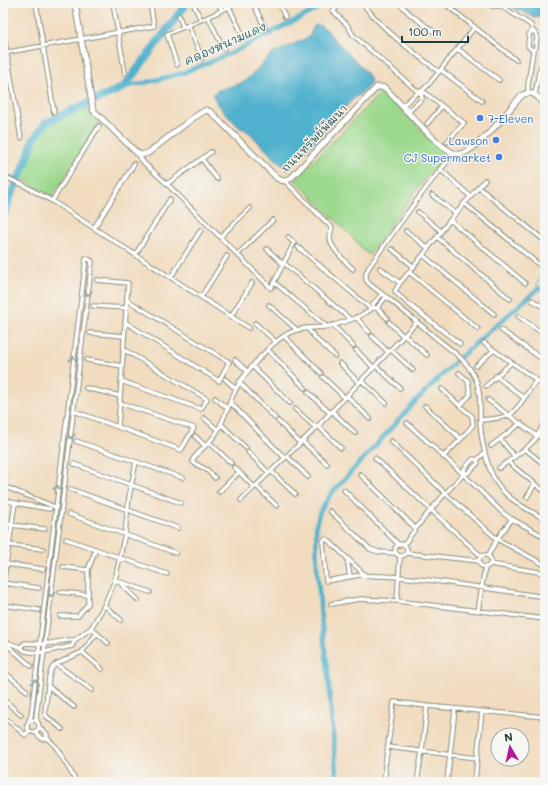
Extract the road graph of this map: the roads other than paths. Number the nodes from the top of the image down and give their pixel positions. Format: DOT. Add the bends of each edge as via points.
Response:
graph roads {
  1 [pos="36,3"];
  2 [pos="75,3"];
  3 [pos="113,3"];
  4 [pos="150,3"];
  5 [pos="193,3"];
  6 [pos="218,3"];
  7 [pos="237,3"];
  8 [pos="253,3"];
  9 [pos="278,3"];
  10 [pos="342,3"];
  11 [pos="362,3"];
  12 [pos="399,3"];
  13 [pos="444,3"];
  14 [pos="488,3"];
  15 [pos="500,4"];
  16 [pos="229,7"];
  17 [pos="222,10"];
  18 [pos="179,16"];
  19 [pos="208,17"];
  20 [pos="286,17"];
  21 [pos="201,20"];
  22 [pos="186,26"];
  23 [pos="475,27"];
  24 [pos="265,28"];
  25 [pos="3,30"];
  26 [pos="532,30"];
  27 [pos="118,33"];
  28 [pos="437,34"];
  29 [pos="244,38"];
  30 [pos="81,40"];
  31 [pos="43,46"];
  32 [pos="224,49"];
  33 [pos="458,49"];
  34 [pos="533,51"];
  35 [pos="5,53"];
  36 [pos="202,58"];
  37 [pos="545,59"];
  38 [pos="516,60"];
  39 [pos="177,65"];
  40 [pos="440,71"];
  41 [pos="125,73"];
  42 [pos="499,80"];
  43 [pos="421,92"];
  44 [pos="528,92"];
  45 [pos="535,95"];
  46 [pos="482,101"];
  47 [pos="545,104"];
  48 [pos="402,106"];
  49 [pos="442,106"];
  50 [pos="54,112"];
  51 [pos="408,112"];
  52 [pos="427,124"];
  53 [pos="99,126"];
  54 [pos="21,138"];
  55 [pos="447,142"];
  56 [pos="211,152"];
  57 [pos="139,154"];
  58 [pos="454,154"];
  59 [pos="202,159"];
  60 [pos="134,164"];
  61 [pos="440,170"];
  62 [pos="3,176"];
  63 [pos="217,179"];
  64 [pos="484,180"];
  65 [pos="285,181"];
  66 [pos="167,184"];
  67 [pos="478,187"];
  68 [pos="432,195"];
  69 [pos="470,196"];
  70 [pos="170,199"];
  71 [pos="52,201"];
  72 [pos="464,203"];
  73 [pos="250,208"];
  74 [pos="418,212"];
  75 [pos="455,213"];
  76 [pos="274,220"];
  77 [pos="450,220"];
  78 [pos="94,228"];
  79 [pos="201,230"];
  80 [pos="406,231"];
  81 [pos="441,231"];
  82 [pos="288,236"];
  83 [pos="220,237"];
  84 [pos="437,237"];
  85 [pos="545,241"];
  86 [pos="298,247"];
  87 [pos="428,248"];
  88 [pos="267,249"];
  89 [pos="392,249"];
  90 [pos="135,255"];
  91 [pos="237,255"];
  92 [pos="423,255"];
  93 [pos="227,256"];
  94 [pos="284,264"];
  95 [pos="538,264"];
  96 [pos="414,267"];
  97 [pos="380,268"];
  98 [pos="353,269"];
  99 [pos="409,272"];
  100 [pos="170,277"];
  101 [pos="97,280"];
  102 [pos="252,283"];
  103 [pos="276,283"];
  104 [pos="400,283"];
  105 [pos="525,283"];
  106 [pos="382,294"];
  107 [pos="201,297"];
  108 [pos="386,297"];
  109 [pos="510,299"];
  110 [pos="127,300"];
  111 [pos="532,300"];
  112 [pos="269,304"];
  113 [pos="94,306"];
  114 [pos="126,308"];
  115 [pos="373,308"];
  116 [pos="545,308"];
  117 [pos="494,314"];
  118 [pos="231,316"];
  119 [pos="518,316"];
  120 [pos="356,318"];
  121 [pos="350,319"];
  122 [pos="125,322"];
  123 [pos="417,322"];
  124 [pos="255,323"];
  125 [pos="333,325"];
  126 [pos="326,326"];
  127 [pos="249,328"];
  128 [pos="307,328"];
  129 [pos="297,330"];
  130 [pos="478,330"];
  131 [pos="501,330"];
  132 [pos="368,332"];
  133 [pos="90,333"];
  134 [pos="545,335"];
  135 [pos="124,336"];
  136 [pos="284,336"];
  137 [pos="372,336"];
  138 [pos="404,336"];
  139 [pos="276,342"];
  140 [pos="484,343"];
  141 [pos="460,344"];
  142 [pos="353,346"];
  143 [pos="123,349"];
  144 [pos="268,350"];
  145 [pos="356,350"];
  146 [pos="494,350"];
  147 [pos="389,351"];
  148 [pos="427,355"];
  149 [pos="335,356"];
  150 [pos="88,360"];
  151 [pos="235,360"];
  152 [pos="545,361"];
  153 [pos="340,363"];
  154 [pos="511,363"];
  155 [pos="122,366"];
  156 [pos="252,366"];
  157 [pos="476,366"];
  158 [pos="375,367"];
  159 [pos="413,370"];
  160 [pos="247,371"];
  161 [pos="321,373"];
  162 [pos="459,373"];
  163 [pos="496,376"];
  164 [pos="324,377"];
  165 [pos="225,379"];
  166 [pos="536,380"];
  167 [pos="121,381"];
  168 [pos="240,382"];
  169 [pos="360,382"];
  170 [pos="486,386"];
  171 [pos="545,386"];
  172 [pos="86,388"];
  173 [pos="305,388"];
  174 [pos="400,388"];
  175 [pos="236,389"];
  176 [pos="442,389"];
  177 [pos="308,392"];
  178 [pos="120,396"];
  179 [pos="346,397"];
  180 [pos="214,398"];
  181 [pos="524,398"];
  182 [pos="488,400"];
  183 [pos="230,402"];
  184 [pos="120,403"];
  185 [pos="290,403"];
  186 [pos="386,403"];
  187 [pos="425,406"];
  188 [pos="460,406"];
  189 [pos="228,409"];
  190 [pos="295,409"];
  191 [pos="74,411"];
  192 [pos="331,412"];
  193 [pos="509,415"];
  194 [pos="204,418"];
  195 [pos="370,419"];
  196 [pos="480,420"];
  197 [pos="545,422"];
  198 [pos="407,423"];
  199 [pos="520,423"];
  200 [pos="221,424"];
  201 [pos="118,427"];
  202 [pos="317,427"];
  203 [pos="218,430"];
  204 [pos="355,433"];
  205 [pos="538,434"];
  206 [pos="195,436"];
  207 [pos="545,438"];
  208 [pos="461,439"];
  209 [pos="500,439"];
  210 [pos="76,441"];
  211 [pos="391,441"];
  212 [pos="209,442"];
  213 [pos="301,442"];
  214 [pos="205,446"];
  215 [pos="491,446"];
  216 [pos="341,448"];
  217 [pos="525,449"];
  218 [pos="485,452"];
  219 [pos="286,457"];
  220 [pos="443,457"];
  221 [pos="514,457"];
  222 [pos="375,458"];
  223 [pos="477,460"];
  224 [pos="136,462"];
  225 [pos="508,462"];
  226 [pos="74,464"];
  227 [pos="327,464"];
  228 [pos="545,465"];
  229 [pos="499,468"];
  230 [pos="238,472"];
  231 [pos="270,472"];
  232 [pos="464,473"];
  233 [pos="360,474"];
  234 [pos="308,477"];
  235 [pos="183,478"];
  236 [pos="216,478"];
  237 [pos="535,484"];
  238 [pos="132,485"];
  239 [pos="3,486"];
  240 [pos="255,486"];
  241 [pos="70,489"];
  242 [pos="344,490"];
  243 [pos="219,492"];
  244 [pos="545,492"];
  245 [pos="445,493"];
  246 [pos="294,494"];
  247 [pos="527,497"];
  248 [pos="3,499"];
  249 [pos="241,500"];
  250 [pos="181,503"];
  251 [pos="15,504"];
  252 [pos="277,506"];
  253 [pos="55,507"];
  254 [pos="50,509"];
  255 [pos="431,509"];
  256 [pos="128,510"];
  257 [pos="330,511"];
  258 [pos="69,514"];
  259 [pos="512,519"];
  260 [pos="545,519"];
  261 [pos="3,522"];
  262 [pos="11,525"];
  263 [pos="178,528"];
  264 [pos="415,528"];
  265 [pos="45,529"];
  266 [pos="125,534"];
  267 [pos="545,538"];
  268 [pos="66,539"];
  269 [pos="497,539"];
  270 [pos="399,545"];
  271 [pos="404,545"];
  272 [pos="3,547"];
  273 [pos="8,547"];
  274 [pos="43,549"];
  275 [pos="96,549"];
  276 [pos="176,553"];
  277 [pos="395,553"];
  278 [pos="407,554"];
  279 [pos="50,555"];
  280 [pos="56,556"];
  281 [pos="481,556"];
  282 [pos="488,556"];
  283 [pos="400,557"];
  284 [pos="120,558"];
  285 [pos="347,558"];
  286 [pos="479,561"];
  287 [pos="6,564"];
  288 [pos="490,564"];
  289 [pos="543,564"];
  290 [pos="63,567"];
  291 [pos="485,567"];
  292 [pos="43,569"];
  293 [pos="88,570"];
  294 [pos="4,571"];
  295 [pos="537,572"];
  296 [pos="545,573"];
  297 [pos="167,574"];
  298 [pos="366,576"];
  299 [pos="350,577"];
  300 [pos="399,577"];
  301 [pos="118,581"];
  302 [pos="3,584"];
  303 [pos="482,587"];
  304 [pos="39,588"];
  305 [pos="60,592"];
  306 [pos="150,592"];
  307 [pos="88,595"];
  308 [pos="545,596"];
  309 [pos="138,600"];
  310 [pos="397,601"];
  311 [pos="331,604"];
  312 [pos="3,605"];
  313 [pos="105,606"];
  314 [pos="39,610"];
  315 [pos="478,611"];
  316 [pos="60,616"];
  317 [pos="545,619"];
  318 [pos="120,620"];
  319 [pos="91,628"];
  320 [pos="97,633"];
  321 [pos="75,640"];
  322 [pos="5,643"];
  323 [pos="108,643"];
  324 [pos="39,644"];
  325 [pos="45,644"];
  326 [pos="20,647"];
  327 [pos="3,648"];
  328 [pos="44,652"];
  329 [pos="82,652"];
  330 [pos="38,653"];
  331 [pos="56,664"];
  332 [pos="31,666"];
  333 [pos="102,669"];
  334 [pos="3,671"];
  335 [pos="48,686"];
  336 [pos="92,690"];
  337 [pos="27,691"];
  338 [pos="3,699"];
  339 [pos="427,706"];
  340 [pos="74,707"];
  341 [pos="455,709"];
  342 [pos="482,711"];
  343 [pos="21,715"];
  344 [pos="3,716"];
  345 [pos="545,717"];
  346 [pos="29,720"];
  347 [pos="37,721"];
  348 [pos="39,728"];
  349 [pos="62,729"];
  350 [pos="29,731"];
  351 [pos="35,732"];
  352 [pos="46,738"];
  353 [pos="388,747"];
  354 [pos="422,751"];
  355 [pos="450,754"];
  356 [pos="477,758"];
  357 [pos="75,780"];
  358 [pos="475,780"];
  359 [pos="384,782"];
  360 [pos="417,782"];
  361 [pos="447,782"];
  1 -- 31 [label="street"];
  2 -- 30 [label="street"];
  3 -- 27 [label="street"];
  4 -- 27 [label="street" via="154,26"];
  5 -- 21 [label="street"];
  6 -- 17 [label="street"];
  7 -- 16 [label="street"];
  8 -- 24 [label="street"];
  9 -- 20 [label="street"];
  10 -- 43 [label="street" via="333,11 353,35"];
  11 -- 40 [label="street" via="393,36"];
  12 -- 28 [label="street"];
  13 -- 23 [label="street"];
  14 -- 15 [label="street" via="492,6"];
  15 -- 26 [label="street" via="531,25"];
  16 -- 17 [label="street"];
  16 -- 29 [label="street"];
  17 -- 19 [label="street"];
  18 -- 22 [label="street"];
  19 -- 21 [label="street"];
  19 -- 32 [label="street"];
  21 -- 22 [label="street"];
  22 -- 36 [label="street"];
  22 -- 39 [label="street" via="167,34"];
  23 -- 33 [label="street"];
  23 -- 38 [label="street"];
  25 -- 35 [label="street"];
  26 -- 34 [label="street" via="528,46"];
  26 -- 34 [label="street" via="537,35"];
  27 -- 30 [label="street"];
  27 -- 41 [label="street"];
  30 -- 31 [label="street"];
  30 -- 57 [label="street" via="92,108"];
  31 -- 35 [label="street"];
  31 -- 50 [label="street"];
  33 -- 40 [label="street"];
  33 -- 42 [label="street"];
  34 -- 44 [label="street"];
  35 -- 54 [label="street"];
  37 -- 45 [label="street" via="539,72"];
  40 -- 43 [label="street"];
  40 -- 46 [label="street"];
  43 -- 48 [label="street"];
  43 -- 49 [label="street"];
  43 -- 51 [label="street" via="422,99"];
  44 -- 45 [label="street"];
  44 -- 58 [label="street" via="521,96 482,140 465,152"];
  45 -- 47 [label="street"];
  48 -- 51 [label="street, ถนนทรัพย์พัฒนา"];
  48 -- 65 [label="street, ถนนทรัพย์พัฒนา" via="385,88 377,87 292,177"];
  49 -- 52 [label="street"];
  49 -- 55 [label="street" via="464,123"];
  51 -- 58 [label="street, ถนนทรัพย์พัฒนา" via="424,130"];
  53 -- 71 [label="street"];
  56 -- 59 [label="street"];
  57 -- 65 [label="street, ถนนทรัพย์พัฒนา" via="148,153 206,110 211,112 277,178"];
  57 -- 66 [label="street" via="144,163"];
  58 -- 61 [label="street"];
  59 -- 63 [label="street"];
  59 -- 66 [label="street"];
  60 -- 78 [label="street"];
  61 -- 69 [label="street"];
  61 -- 106 [label="street" via="366,273 366,280"];
  62 -- 71 [label="street"];
  64 -- 67 [label="street"];
  65 -- 98 [label="street" via="332,228 332,244"];
  66 -- 83 [label="street"];
  67 -- 69 [label="street"];
  67 -- 85 [label="street"];
  68 -- 75 [label="street"];
  69 -- 72 [label="street"];
  70 -- 90 [label="street"];
  71 -- 78 [label="street"];
  72 -- 75 [label="street"];
  72 -- 95 [label="street"];
  73 -- 83 [label="street"];
  74 -- 81 [label="street"];
  75 -- 77 [label="street"];
  76 -- 91 [label="street"];
  77 -- 81 [label="street"];
  77 -- 105 [label="street"];
  78 -- 90 [label="street"];
  79 -- 100 [label="street"];
  80 -- 87 [label="street"];
  81 -- 84 [label="street"];
  82 -- 94 [label="street" via="294,243"];
  83 -- 91 [label="street"];
  84 -- 87 [label="street"];
  84 -- 109 [label="street"];
  86 -- 115 [label="street"];
  87 -- 92 [label="street"];
  88 -- 94 [label="street"];
  89 -- 96 [label="street"];
  90 -- 100 [label="street"];
  91 -- 94 [label="street" via="271,288"];
  92 -- 96 [label="street"];
  92 -- 117 [label="street"];
  93 -- 107 [label="street"];
  94 -- 121 [label="street"];
  96 -- 99 [label="street"];
  97 -- 104 [label="street"];
  99 -- 104 [label="street"];
  99 -- 130 [label="street"];
  100 -- 107 [label="street"];
  101 -- 110 [label="street" via="128,282"];
  102 -- 118 [label="street"];
  103 -- 126 [label="street"];
  104 -- 141 [label="street" via="396,293"];
  106 -- 108 [label="street"];
  106 -- 115 [label="street" via="372,304"];
  107 -- 118 [label="street"];
  108 -- 115 [label="street"];
  108 -- 123 [label="street"];
  110 -- 114 [label="street"];
  110 -- 122 [label="street" via="229,362 219,380"];
  111 -- 116 [label="street"];
  112 -- 129 [label="street"];
  113 -- 114 [label="street"];
  114 -- 122 [label="street"];
  115 -- 120 [label="street"];
  115 -- 138 [label="street"];
  118 -- 127 [label="street"];
  119 -- 134 [label="street"];
  120 -- 121 [label="street"];
  120 -- 132 [label="street"];
  121 -- 125 [label="street"];
  122 -- 135 [label="street"];
  123 -- 138 [label="street"];
  123 -- 196 [label="street" via="455,352 474,375 480,404"];
  124 -- 139 [label="street"];
  125 -- 126 [label="street"];
  125 -- 142 [label="street"];
  126 -- 128 [label="street"];
  128 -- 129 [label="street"];
  128 -- 149 [label="street"];
  129 -- 136 [label="street"];
  131 -- 152 [label="street"];
  133 -- 135 [label="street"];
  135 -- 143 [label="street"];
  136 -- 139 [label="street"];
  136 -- 161 [label="street"];
  137 -- 147 [label="street"];
  138 -- 147 [label="street"];
  138 -- 148 [label="street"];
  139 -- 144 [label="street"];
  140 -- 146 [label="street"];
  143 -- 155 [label="street"];
  143 -- 167 [label="street" via="206,399 201,409"];
  144 -- 156 [label="street"];
  144 -- 173 [label="street"];
  145 -- 158 [label="street"];
  146 -- 154 [label="street"];
  146 -- 157 [label="street"];
  147 -- 158 [label="street"];
  147 -- 159 [label="street"];
  150 -- 155 [label="street"];
  151 -- 160 [label="street"];
  153 -- 169 [label="street"];
  154 -- 163 [label="street"];
  154 -- 166 [label="street"];
  155 -- 167 [label="street"];
  156 -- 160 [label="street"];
  156 -- 185 [label="street"];
  158 -- 169 [label="street"];
  158 -- 174 [label="street"];
  160 -- 168 [label="street"];
  162 -- 188 [label="street" via="468,381 470,395"];
  163 -- 170 [label="street"];
  163 -- 181 [label="street"];
  164 -- 179 [label="street"];
  165 -- 175 [label="street"];
  166 -- 171 [label="street"];
  166 -- 181 [label="street"];
  167 -- 178 [label="street"];
  168 -- 175 [label="street"];
  168 -- 213 [label="street"];
  169 -- 179 [label="street"];
  169 -- 186 [label="street"];
  172 -- 178 [label="street"];
  175 -- 183 [label="street"];
  176 -- 188 [label="street"];
  177 -- 192 [label="street"];
  178 -- 184 [label="street"];
  179 -- 192 [label="street"];
  179 -- 195 [label="street"];
  180 -- 189 [label="street"];
  181 -- 193 [label="street"];
  182 -- 193 [label="street"];
  183 -- 189 [label="street"];
  183 -- 219 [label="street"];
  184 -- 201 [label="street"];
  184 -- 201 [label="street" via="194,428 182,450"];
  187 -- 208 [label="street"];
  188 -- 208 [label="street" via="472,416 473,425"];
  189 -- 200 [label="street"];
  190 -- 202 [label="street"];
  191 -- 201 [label="street"];
  253 -- 191 [label="street, one-way" via="86,258 92,261"];
  191 -- 280 [label="street, one-way"];
  192 -- 202 [label="street"];
  192 -- 204 [label="street"];
  193 -- 196 [label="street"];
  193 -- 199 [label="street"];
  194 -- 203 [label="street"];
  196 -- 218 [label="street"];
  197 -- 205 [label="street"];
  198 -- 220 [label="street"];
  199 -- 205 [label="street"];
  199 -- 209 [label="street"];
  200 -- 203 [label="street"];
  200 -- 231 [label="street"];
  202 -- 213 [label="street"];
  202 -- 216 [label="street"];
  203 -- 212 [label="street"];
  205 -- 207 [label="street"];
  205 -- 217 [label="street"];
  206 -- 214 [label="street"];
  208 -- 220 [label="street"];
  209 -- 215 [label="street"];
  209 -- 221 [label="street"];
  210 -- 224 [label="street"];
  211 -- 245 [label="street"];
  212 -- 214 [label="street"];
  212 -- 230 [label="street"];
  213 -- 219 [label="street"];
  213 -- 227 [label="street"];
  214 -- 236 [label="street" via="193,462"];
  217 -- 221 [label="street"];
  217 -- 228 [label="street"];
  218 -- 223 [label="street"];
  218 -- 260 [label="street" via="492,473 502,490"];
  219 -- 231 [label="street"];
  219 -- 234 [label="street"];
  220 -- 232 [label="street"];
  221 -- 225 [label="street"];
  222 -- 255 [label="street"];
  223 -- 232 [label="street" via="473,459 464,469"];
  223 -- 232 [label="street" via="478,463 468,474"];
  224 -- 235 [label="street"];
  224 -- 238 [label="street"];
  225 -- 229 [label="street"];
  225 -- 237 [label="street"];
  226 -- 238 [label="street"];
  230 -- 240 [label="street"];
  230 -- 243 [label="street"];
  231 -- 240 [label="street"];
  231 -- 246 [label="street"];
  232 -- 245 [label="street"];
  232 -- 259 [label="street"];
  233 -- 264 [label="street"];
  237 -- 244 [label="street"];
  237 -- 247 [label="street"];
  238 -- 250 [label="street"];
  238 -- 256 [label="street"];
  239 -- 253 [label="street"];
  240 -- 249 [label="street"];
  240 -- 252 [label="street"];
  241 -- 256 [label="street"];
  242 -- 270 [label="street"];
  245 -- 255 [label="street"];
  245 -- 269 [label="street"];
  248 -- 251 [label="street"];
  251 -- 254 [label="street"];
  251 -- 262 [label="street"];
  253 -- 279 [label="street"];
  255 -- 264 [label="street"];
  255 -- 281 [label="street"];
  256 -- 263 [label="street"];
  256 -- 266 [label="street"];
  257 -- 277 [label="street" via="370,549"];
  258 -- 266 [label="street"];
  259 -- 267 [label="street"];
  259 -- 269 [label="street"];
  261 -- 262 [label="street"];
  262 -- 265 [label="street"];
  262 -- 273 [label="street"];
  264 -- 271 [label="street"];
  266 -- 276 [label="street"];
  266 -- 284 [label="street"];
  268 -- 275 [label="street"];
  269 -- 282 [label="street"];
  269 -- 289 [label="street"];
  270 -- 271 [label="street"];
  270 -- 277 [label="street"];
  271 -- 278 [label="street"];
  272 -- 273 [label="street"];
  273 -- 274 [label="street"];
  273 -- 287 [label="street"];
  275 -- 284 [label="street"];
  275 -- 293 [label="street"];
  277 -- 283 [label="street"];
  278 -- 283 [label="street"];
  278 -- 286 [label="street"];
  279 -- 280 [label="street"];
  279 -- 324 [label="street"];
  280 -- 325 [label="street, one-way"];
  281 -- 282 [label="street"];
  281 -- 286 [label="street"];
  282 -- 288 [label="street" via="491,559"];
  283 -- 300 [label="street"];
  284 -- 297 [label="street"];
  284 -- 301 [label="street"];
  285 -- 298 [label="street"];
  285 -- 299 [label="street"];
  285 -- 299 [label="street" via="324,539 326,581"];
  286 -- 291 [label="street"];
  287 -- 292 [label="street"];
  287 -- 294 [label="street"];
  288 -- 291 [label="street"];
  288 -- 295 [label="street"];
  289 -- 295 [label="street"];
  290 -- 293 [label="street"];
  291 -- 303 [label="street"];
  293 -- 307 [label="street"];
  294 -- 302 [label="street"];
  295 -- 296 [label="street"];
  298 -- 299 [label="street"];
  298 -- 300 [label="street"];
  300 -- 303 [label="street"];
  300 -- 310 [label="street"];
  301 -- 306 [label="street"];
  301 -- 309 [label="street"];
  301 -- 313 [label="street"];
  302 -- 304 [label="street"];
  303 -- 308 [label="street"];
  303 -- 315 [label="street"];
  305 -- 307 [label="street"];
  307 -- 316 [label="street" via="88,604 78,616"];
  310 -- 311 [label="street" via="360,599"];
  310 -- 315 [label="street"];
  312 -- 314 [label="street"];
  313 -- 318 [label="street"];
  313 -- 319 [label="street"];
  315 -- 317 [label="street"];
  319 -- 320 [label="street"];
  319 -- 321 [label="street"];
  320 -- 323 [label="street"];
  320 -- 329 [label="street"];
  321 -- 325 [label="street"];
  321 -- 328 [label="street" via="72,646"];
  322 -- 326 [label="street"];
  322 -- 327 [label="street"];
  322 -- 332 [label="street"];
  324 -- 325 [label="street"];
  324 -- 326 [label="street" via="25,643"];
  324 -- 330 [label="street"];
  325 -- 328 [label="street"];
  326 -- 330 [label="street" via="25,651"];
  328 -- 330 [label="street"];
  328 -- 347 [label="street"];
  329 -- 331 [label="street"];
  329 -- 333 [label="street"];
  346 -- 330 [label="street, one-way"];
  331 -- 335 [label="street" via="52,668"];
  331 -- 336 [label="street"];
  334 -- 337 [label="street"];
  335 -- 340 [label="street"];
  335 -- 349 [label="street" via="46,716"];
  338 -- 343 [label="street"];
  339 -- 341 [label="street"];
  339 -- 353 [label="street" via="394,702"];
  339 -- 354 [label="street"];
  341 -- 342 [label="street"];
  341 -- 355 [label="street"];
  342 -- 345 [label="street"];
  342 -- 356 [label="street"];
  344 -- 350 [label="street" via="26,735"];
  346 -- 347 [label="street"];
  346 -- 350 [label="street" via="26,728"];
  347 -- 348 [label="street"];
  348 -- 351 [label="street"];
  348 -- 352 [label="street" via="46,734"];
  350 -- 351 [label="street"];
  351 -- 352 [label="street"];
  352 -- 357 [label="street" via="56,747"];
  353 -- 354 [label="street"];
  353 -- 359 [label="street"];
  354 -- 355 [label="street"];
  354 -- 360 [label="street"];
  355 -- 356 [label="street"];
  355 -- 361 [label="street"];
  356 -- 358 [label="street"];
}
